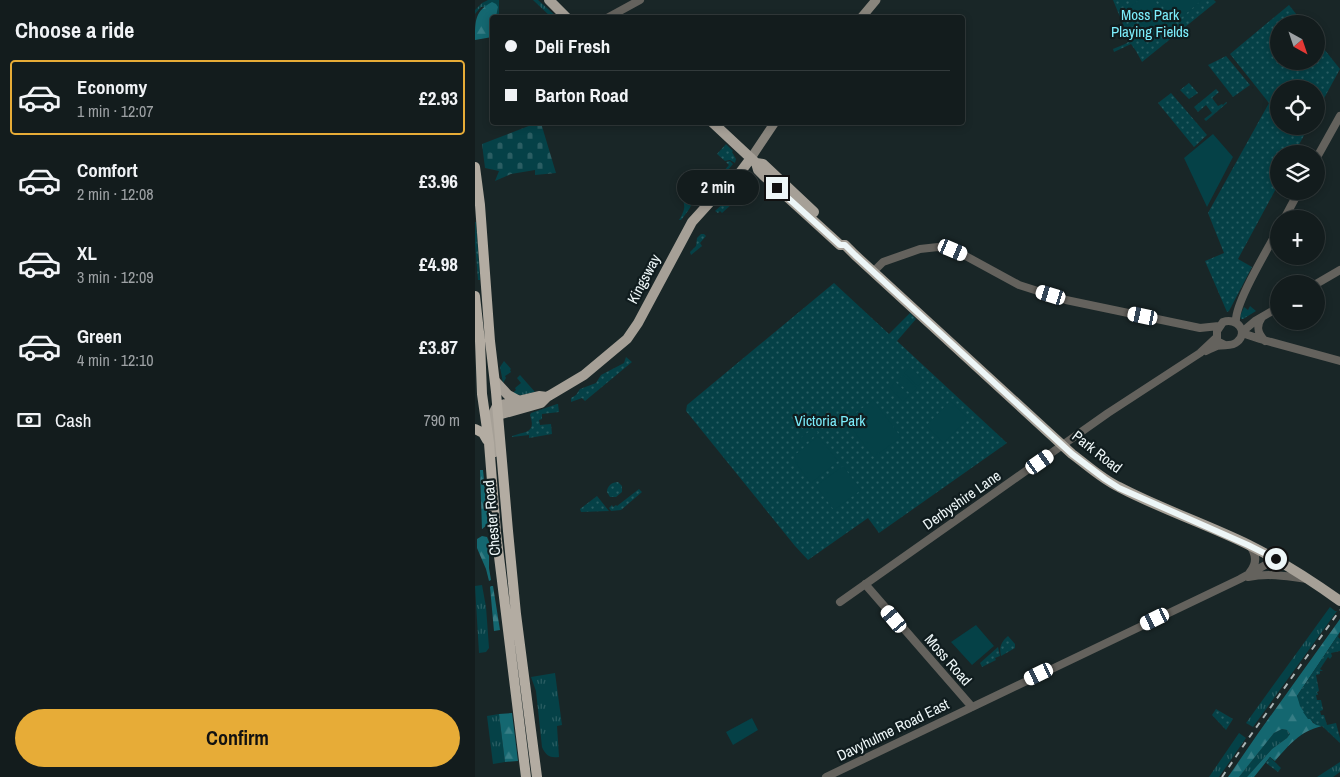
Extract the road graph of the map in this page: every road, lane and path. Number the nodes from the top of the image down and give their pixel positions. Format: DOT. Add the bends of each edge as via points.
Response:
graph roads {
  1 [pos="549,0"];
  2 [pos="640,0"];
  3 [pos="875,0"];
  4 [pos="564,15"];
  5 [pos="612,15"];
  6 [pos="863,15"];
  7 [pos="1340,116"];
  8 [pos="715,125"];
  9 [pos="773,125"];
  10 [pos="1324,145"];
  11 [pos="754,160"];
  12 [pos="475,167"];
  13 [pos="1270,245"];
  14 [pos="1340,270"];
  15 [pos="873,272"];
  16 [pos="1325,279"];
  17 [pos="475,296"];
  18 [pos="1270,312"];
  19 [pos="1258,319"];
  20 [pos="1234,322"];
  21 [pos="1219,326"];
  22 [pos="1200,328"];
  23 [pos="1241,335"];
  24 [pos="1216,336"];
  25 [pos="1263,340"];
  26 [pos="490,341"];
  27 [pos="1225,345"];
  28 [pos="1200,353"];
  29 [pos="1340,361"];
  30 [pos="495,381"];
  31 [pos="482,394"];
  32 [pos="475,404"];
  33 [pos="521,405"];
  34 [pos="487,414"];
  35 [pos="475,429"];
  36 [pos="489,443"];
  37 [pos="1063,445"];
  38 [pos="494,508"];
  39 [pos="1248,545"];
  40 [pos="1276,559"];
  41 [pos="1249,574"];
  42 [pos="1240,579"];
  43 [pos="1310,580"];
  44 [pos="865,584"];
  45 [pos="840,602"];
  46 [pos="1340,602"];
  47 [pos="971,707"];
  48 [pos="526,777"];
  49 [pos="537,777"];
  50 [pos="827,777"];
  1 -- 4 [label="main road"];
  2 -- 5 [label="street"];
  3 -- 6 [label="main road"];
  7 -- 10 [label="street"];
  8 -- 11 [label="main road, Park Road"];
  9 -- 11 [label="main road"];
  11 -- 15 [label="main road, Park Road" via="763,164 794,199"];
  11 -- 33 [label="main road, Kingsway" via="692,222 631,335 584,375 547,397 539,396"];
  12 -- 26 [label="highway, Chester Road"];
  13 -- 20 [label="street" via="1239,305"];
  14 -- 16 [label="street"];
  15 -- 22 [label="street" via="894,257 920,249 947,249 1019,285 1066,300"];
  15 -- 37 [label="main road, Park Road"];
  17 -- 31 [label="highway, Chester Road"];
  18 -- 19 [label="street"];
  19 -- 20 [label="street" via="1241,324"];
  19 -- 23 [label="street"];
  19 -- 25 [label="street" via="1258,331"];
  20 -- 21 [label="street" via="1223,322"];
  20 -- 23 [label="street" via="1241,327"];
  21 -- 22 [label="street"];
  21 -- 24 [label="street"];
  22 -- 24 [label="street"];
  23 -- 25 [label="street"];
  23 -- 27 [label="street" via="1232,345"];
  24 -- 27 [label="street" via="1218,342"];
  24 -- 28 [label="street, Derbyshire Lane"];
  25 -- 29 [label="street"];
  26 -- 30 [label="highway, Chester Road"];
  26 -- 34 [label="highway"];
  27 -- 28 [label="street, Derbyshire Lane"];
  28 -- 37 [label="street, Derbyshire Lane"];
  30 -- 33 [label="main road"];
  30 -- 34 [label="highway, Chester Road"];
  31 -- 32 [label="highway"];
  31 -- 34 [label="highway, Chester Road"];
  33 -- 34 [label="main road, Kingsway"];
  34 -- 36 [label="highway, Chester Road"];
  34 -- 38 [label="main road" via="497,480"];
  34 -- 49 [label="highway, Chester Road"];
  35 -- 36 [label="highway" via="483,433"];
  36 -- 38 [label="highway, Chester Road"];
  37 -- 39 [label="main road, Park Road" via="1119,488"];
  37 -- 44 [label="street, Derbyshire Lane"];
  38 -- 48 [label="highway, Chester Road"];
  39 -- 40 [label="main road, Park Road"];
  39 -- 41 [label="street" via="1255,557"];
  40 -- 41 [label="street"];
  40 -- 43 [label="main road, Park Road"];
  41 -- 42 [label="street"];
  42 -- 43 [label="street" via="1282,575"];
  42 -- 47 [label="street, Davyhulme Road East"];
  43 -- 46 [label="main road, Park Road"];
  44 -- 45 [label="street, Derbyshire Lane"];
  44 -- 47 [label="street, Moss Road"];
  47 -- 50 [label="street, Davyhulme Road East"];
}
